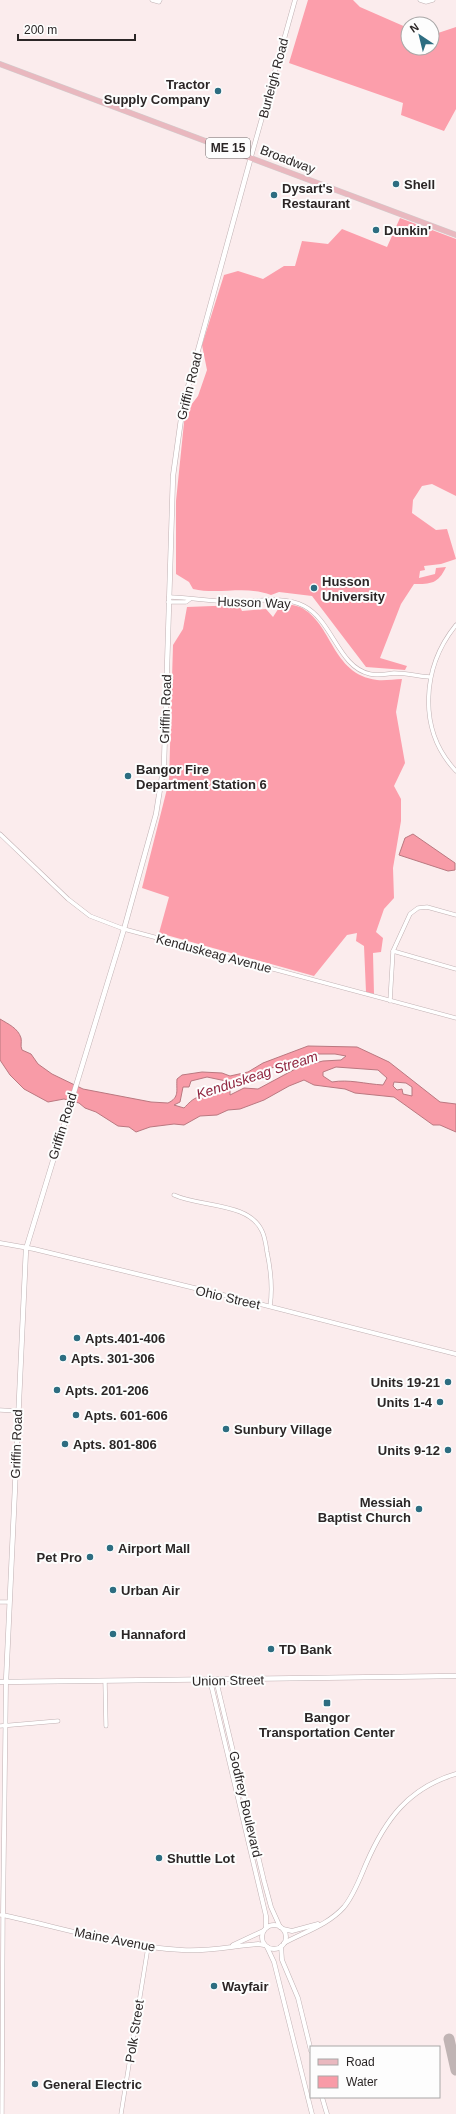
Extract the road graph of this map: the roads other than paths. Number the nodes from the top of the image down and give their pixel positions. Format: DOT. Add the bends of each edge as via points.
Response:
graph roads {
  1 [pos="152,0"];
  2 [pos="160,0"];
  3 [pos="295,0"];
  4 [pos="420,0"];
  5 [pos="433,0"];
  6 [pos="0,64"];
  7 [pos="251,157"];
  8 [pos="456,234"];
  9 [pos="169,596"];
  10 [pos="190,599"];
  11 [pos="168,602"];
  12 [pos="456,625"];
  13 [pos="430,677"];
  14 [pos="456,771"];
  15 [pos="0,834"];
  16 [pos="456,915"];
  17 [pos="124,929"];
  18 [pos="393,951"];
  19 [pos="456,969"];
  20 [pos="390,1000"];
  21 [pos="456,1018"];
  22 [pos="174,1195"];
  23 [pos="0,1243"];
  24 [pos="26,1249"];
  25 [pos="270,1306"];
  26 [pos="456,1354"];
  27 [pos="0,1410"];
  28 [pos="18,1411"];
  29 [pos="0,1602"];
  30 [pos="9,1602"];
  31 [pos="456,1676"];
  32 [pos="210,1680"];
  33 [pos="216,1680"];
  34 [pos="0,1682"];
  35 [pos="6,1682"];
  36 [pos="106,1682"];
  37 [pos="58,1721"];
  38 [pos="2,1726"];
  39 [pos="106,1726"];
  40 [pos="456,1774"];
  41 [pos="2,1915"];
  42 [pos="328,1920"];
  43 [pos="281,1928"];
  44 [pos="265,1929"];
  45 [pos="283,1945"];
  46 [pos="265,1946"];
  47 [pos="229,1947"];
  48 [pos="148,1948"];
  49 [pos="310,2047"];
  50 [pos="322,2098"];
  51 [pos="2,2114"];
  52 [pos="120,2114"];
  53 [pos="312,2114"];
  54 [pos="327,2114"];
  1 -- 2 [label="street"];
  3 -- 7 [label="street, Burleigh Road"];
  4 -- 5 [label="street"];
  6 -- 7 [label="main road, Broadway / ME 15"];
  7 -- 8 [label="main road, Broadway / ME 15"];
  7 -- 9 [label="main road, Griffin Road" via="183,405 173,476"];
  9 -- 10 [label="street, Husson Way"];
  9 -- 11 [label="main road, Griffin Road"];
  10 -- 11 [label="street, Husson Way" via="186,602"];
  10 -- 13 [label="street, Husson Way" via="293,602 303,605 319,617 353,666 370,674"];
  11 -- 17 [label="main road, Griffin Road" via="164,764 156,814"];
  12 -- 13 [label="street" via="440,650"];
  13 -- 14 [label="street" via="428,705 434,732 446,758"];
  15 -- 17 [label="street, Kenduskeag Avenue" via="68,899 90,916"];
  16 -- 18 [label="street" via="418,908 410,914"];
  17 -- 20 [label="street, Kenduskeag Avenue"];
  17 -- 24 [label="main road, Griffin Road"];
  18 -- 19 [label="street"];
  18 -- 20 [label="street"];
  20 -- 21 [label="street, Kenduskeag Avenue"];
  22 -- 25 [label="street" via="183,1200 240,1212 255,1222 264,1238 272,1279"];
  23 -- 24 [label="street, Ohio Street"];
  24 -- 25 [label="street, Ohio Street"];
  24 -- 28 [label="main road, Griffin Road"];
  25 -- 26 [label="street, Ohio Street"];
  27 -- 28 [label="street"];
  28 -- 30 [label="main road, Griffin Road"];
  29 -- 30 [label="street"];
  30 -- 35 [label="main road, Griffin Road"];
  31 -- 33 [label="main road, Union Street"];
  32 -- 33 [label="main road, Union Street"];
  32 -- 36 [label="main road, Union Street"];
  32 -- 44 [label="street, Godfrey Boulevard" via="266,1916"];
  33 -- 43 [label="street, Godfrey Boulevard" via="264,1881"];
  34 -- 35 [label="main road, Union Street"];
  35 -- 36 [label="main road, Union Street"];
  35 -- 38 [label="street, Griffin Road"];
  36 -- 39 [label="street"];
  37 -- 38 [label="street"];
  38 -- 41 [label="street, Griffin Road"];
  40 -- 42 [label="street" via="429,1785 400,1807 378,1836 348,1901 340,1912"];
  41 -- 48 [label="street, Maine Avenue"];
  41 -- 51 [label="street, Griffin Road"];
  42 -- 43 [label="street" via="299,1930 287,1931"];
  42 -- 45 [label="street"];
  43 -- 44 [label="street" via="273,1925"];
  43 -- 45 [label="street" via="285,1936"];
  44 -- 46 [label="street" via="262,1938"];
  44 -- 47 [label="street, Maine Avenue"];
  45 -- 46 [label="street" via="273,1949"];
  45 -- 49 [label="street" via="282,1960 298,1998"];
  46 -- 47 [label="street, Maine Avenue" via="258,1944"];
  46 -- 53 [label="street" via="274,1962"];
  47 -- 48 [label="street, Maine Avenue" via="183,1950"];
  48 -- 52 [label="street, Polk Street"];
  50 -- 54 [label="street"];
}
